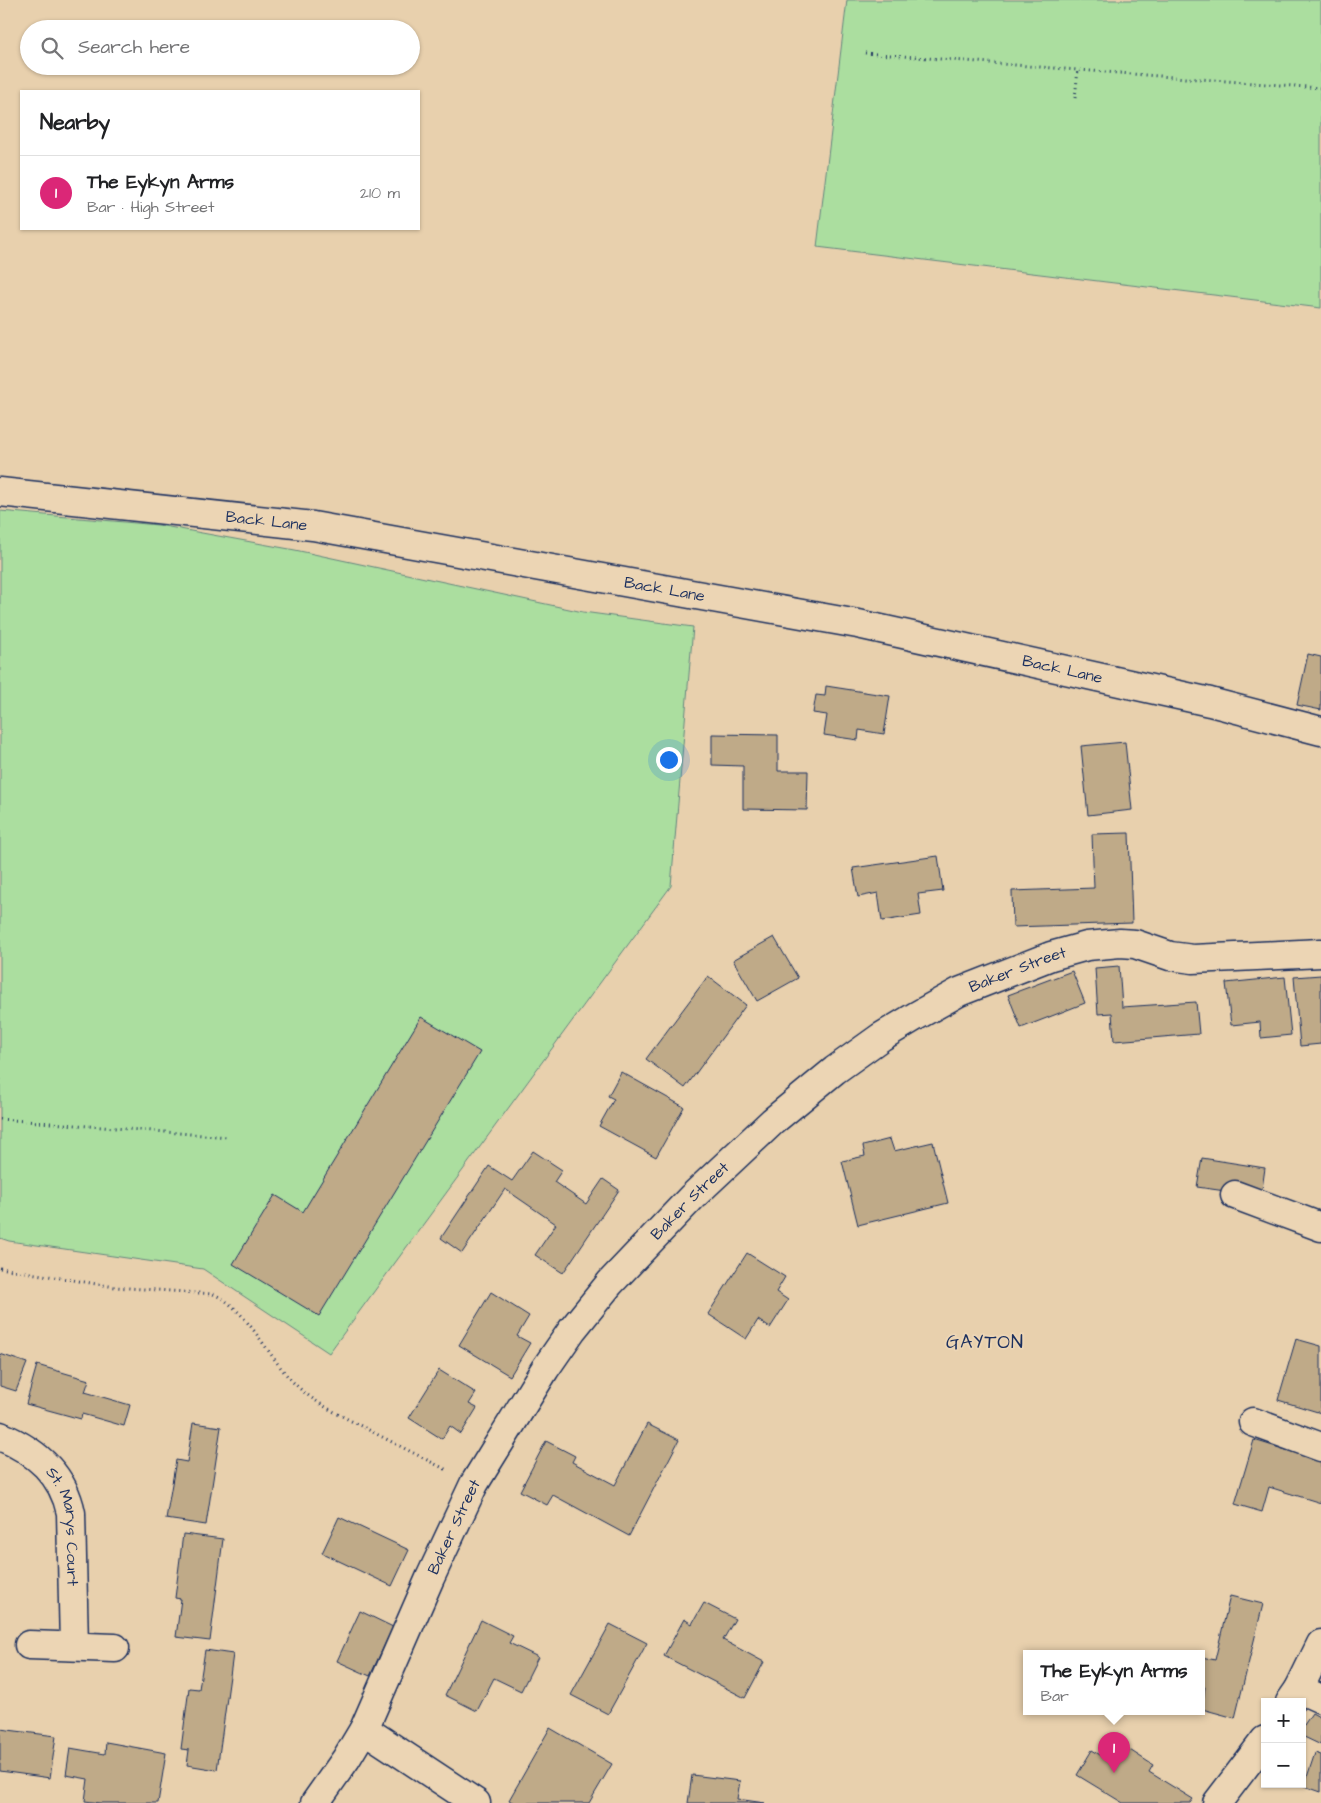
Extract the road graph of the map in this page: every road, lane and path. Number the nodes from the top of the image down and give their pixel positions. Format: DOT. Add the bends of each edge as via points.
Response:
graph roads {
  1 [pos="865,53"];
  2 [pos="1078,70"];
  3 [pos="1321,88"];
  4 [pos="1075,98"];
  5 [pos="0,492"];
  6 [pos="1321,732"];
  7 [pos="1321,953"];
  8 [pos="0,1119"];
  9 [pos="229,1137"];
  10 [pos="1234,1195"];
  11 [pos="1321,1227"];
  12 [pos="0,1268"];
  13 [pos="1253,1422"];
  14 [pos="0,1436"];
  15 [pos="1321,1447"];
  16 [pos="474,1484"];
  17 [pos="1321,1644"];
  18 [pos="30,1645"];
  19 [pos="74,1646"];
  20 [pos="115,1648"];
  21 [pos="1303,1697"];
  22 [pos="364,1729"];
  23 [pos="1263,1743"];
  24 [pos="315,1803"];
  25 [pos="476,1803"];
  26 [pos="1217,1803"];
  1 -- 2 [label="path"];
  2 -- 3 [label="path"];
  2 -- 4 [label="path"];
  5 -- 6 [label="street, Back Lane" via="313,526 829,619 1210,702"];
  7 -- 16 [label="street, Baker Street" via="1193,959 1170,956 1135,944 1087,946 1024,965 959,992 881,1037 773,1121 692,1197 610,1283 545,1368"];
  8 -- 9 [label="path"];
  10 -- 11 [label="street"];
  12 -- 16 [label="path" via="115,1288 212,1294 224,1298 298,1387 346,1418"];
  13 -- 15 [label="street"];
  14 -- 19 [label="street, St. Marys Court" via="23,1448 52,1470 68,1497"];
  16 -- 22 [label="street, Baker Street"];
  17 -- 21 [label="street"];
  18 -- 19 [label="street"];
  19 -- 20 [label="street"];
  22 -- 24 [label="street, Baker Street"];
  22 -- 25 [label="street"];
  23 -- 26 [label="street"];
}
